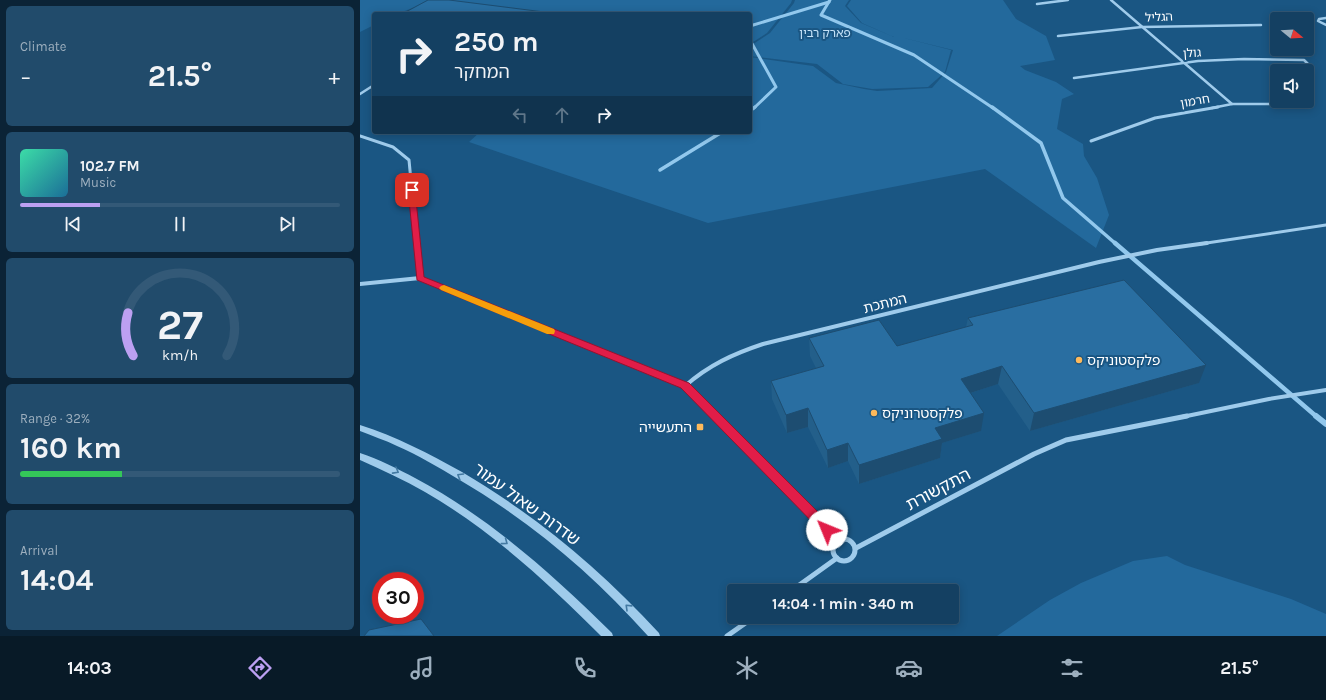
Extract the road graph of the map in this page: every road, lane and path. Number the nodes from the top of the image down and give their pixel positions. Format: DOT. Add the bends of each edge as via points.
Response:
graph roads {
  1 [pos="1068,0"];
  2 [pos="1111,0"];
  3 [pos="1037,4"];
  4 [pos="1326,18"];
  5 [pos="1261,25"];
  6 [pos="1326,26"];
  7 [pos="1142,27"];
  8 [pos="1058,36"];
  9 [pos="1183,62"];
  10 [pos="1308,64"];
  11 [pos="1074,78"];
  12 [pos="372,86"];
  13 [pos="360,94"];
  14 [pos="1232,104"];
  15 [pos="1270,104"];
  16 [pos="360,136"];
  17 [pos="1091,141"];
  18 [pos="1326,225"];
  19 [pos="420,278"];
  20 [pos="360,284"];
  21 [pos="685,386"];
  22 [pos="1326,390"];
  23 [pos="360,428"];
  24 [pos="360,456"];
  25 [pos="838,541"];
  26 [pos="856,548"];
  27 [pos="837,558"];
  28 [pos="801,584"];
  29 [pos="744,624"];
  30 [pos="608,636"];
  31 [pos="654,636"];
  32 [pos="727,636"];
  1 -- 3 [label="street"];
  2 -- 7 [label="street"];
  4 -- 6 [label="street" via="1318,21"];
  5 -- 7 [label="street, הגליל"];
  7 -- 8 [label="street, הגליל"];
  7 -- 9 [label="street"];
  9 -- 10 [label="street, גולן" via="1252,59 1304,60"];
  9 -- 11 [label="street, גולן"];
  9 -- 14 [label="street"];
  12 -- 13 [label="street"];
  14 -- 15 [label="street, חרמון"];
  14 -- 17 [label="street, חרמון" via="1154,118"];
  16 -- 19 [label="street" via="393,146 404,152 409,160"];
  18 -- 21 [label="street, המתכת" via="1156,250 1099,262 762,344 725,357 701,371"];
  19 -- 20 [label="street"];
  19 -- 21 [label="street"];
  21 -- 25 [label="street"];
  22 -- 26 [label="street, התקשורת" via="1066,440 1034,454"];
  31 -- 23 [label="street, שדרות שאול עמור, one-way" via="638,617 550,536 497,498 410,448"];
  24 -- 30 [label="street, one-way" via="388,467 473,518 525,557"];
  25 -- 26 [label="street" via="849,540"];
  25 -- 27 [label="street" via="833,549"];
  26 -- 27 [label="street" via="856,554 848,560"];
  27 -- 28 [label="street"];
  29 -- 32 [label="street"];
}
